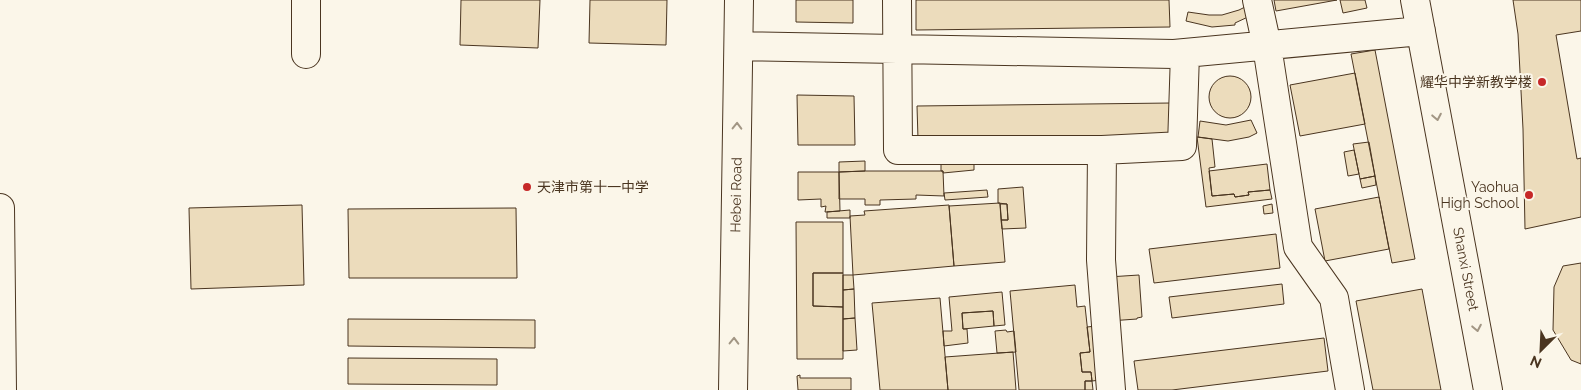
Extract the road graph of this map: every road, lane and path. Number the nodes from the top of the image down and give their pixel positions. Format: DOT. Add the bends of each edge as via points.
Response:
graph roads {
  1 [pos="306,0"];
  2 [pos="739,0"];
  3 [pos="898,0"];
  4 [pos="1257,0"];
  5 [pos="1415,0"];
  6 [pos="1421,31"];
  7 [pos="739,46"];
  8 [pos="1266,46"];
  9 [pos="897,49"];
  10 [pos="1185,53"];
  11 [pos="306,54"];
  12 [pos="1102,150"];
  13 [pos="0,208"];
  14 [pos="2,390"];
  15 [pos="733,390"];
  16 [pos="1111,390"];
  17 [pos="1350,390"];
  18 [pos="1488,390"];
  1 -- 11 [label="street"];
  2 -- 7 [label="street, Hebei Road"];
  3 -- 9 [label="street"];
  4 -- 8 [label="street"];
  5 -- 6 [label="street, Shanxi Street"];
  6 -- 8 [label="street"];
  6 -- 18 [label="street, Shanxi Street, one-way"];
  7 -- 9 [label="street"];
  15 -- 7 [label="street, Hebei Road, one-way"];
  8 -- 10 [label="street"];
  8 -- 17 [label="street" via="1298,247 1334,298"];
  9 -- 10 [label="street"];
  9 -- 12 [label="street" via="898,150"];
  10 -- 12 [label="street" via="1182,146"];
  12 -- 16 [label="street" via="1101,260"];
  13 -- 14 [label="street"];
}
